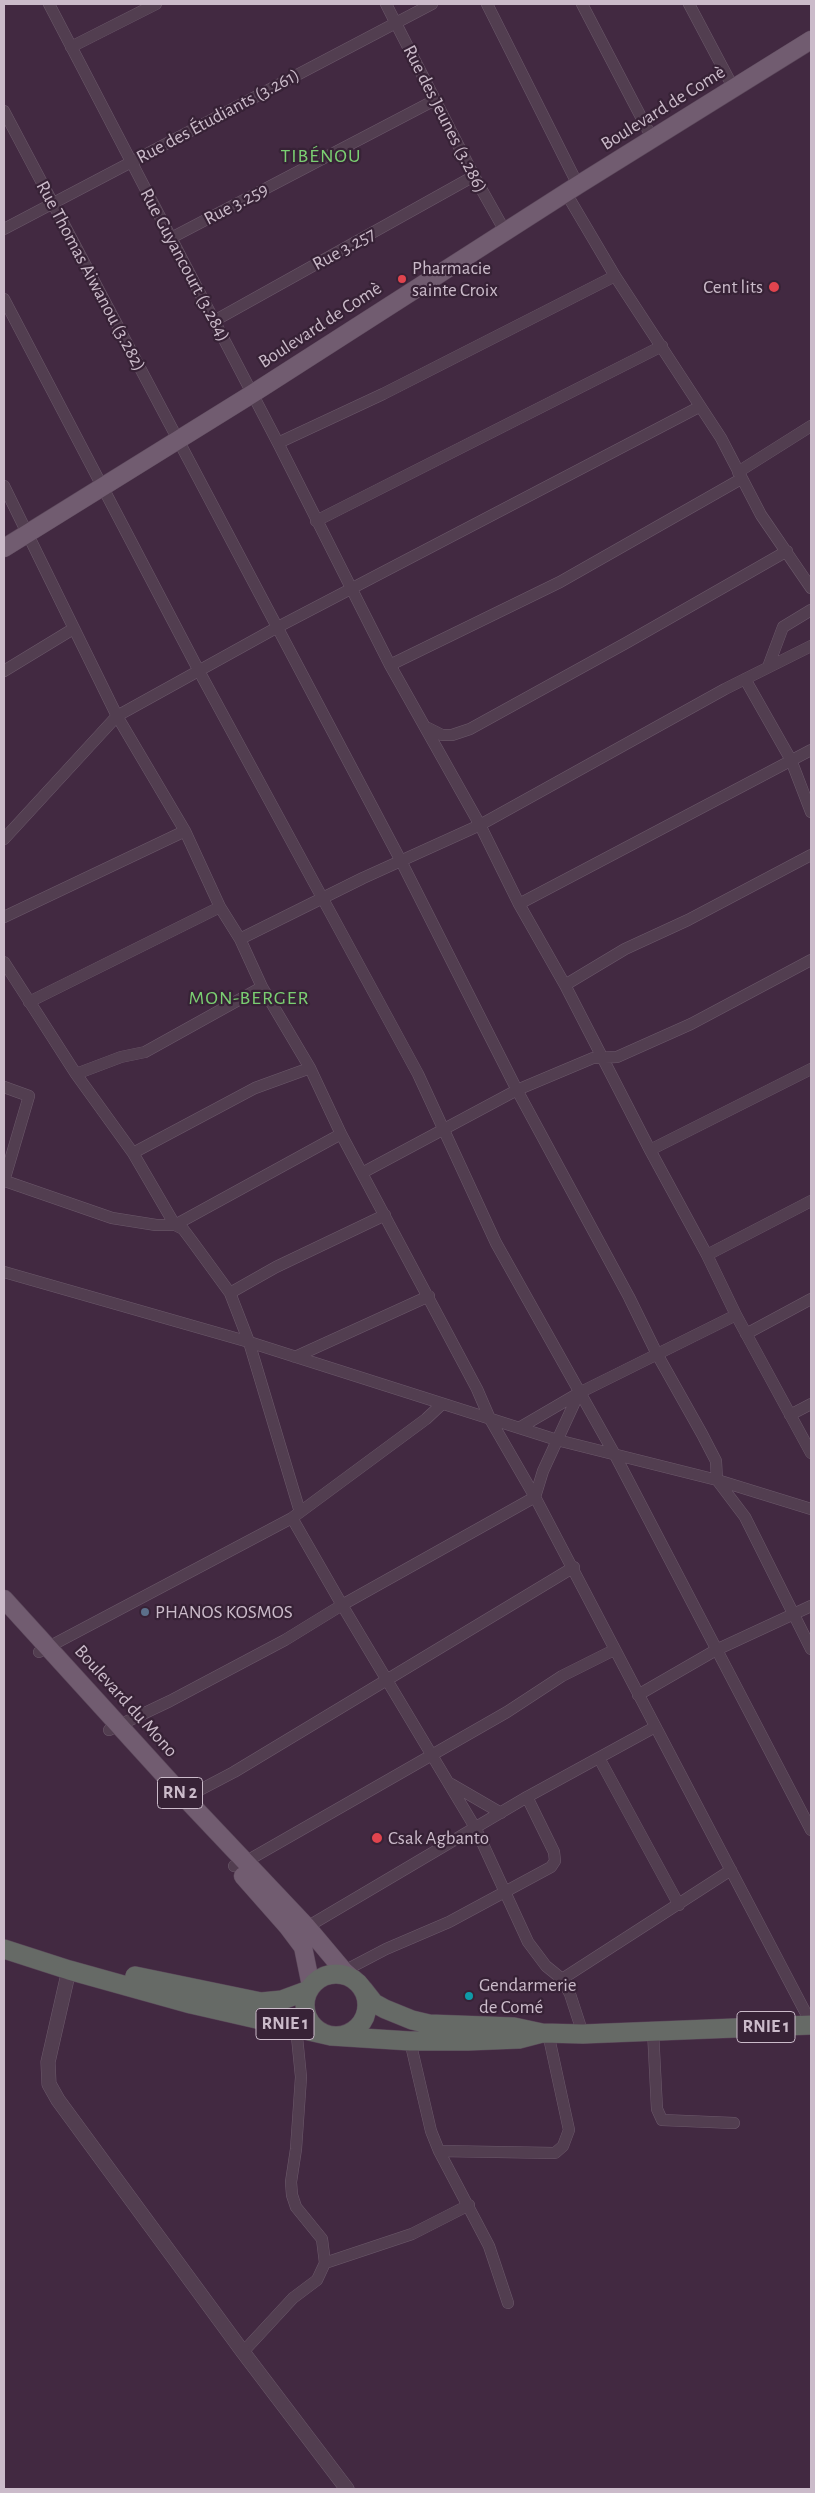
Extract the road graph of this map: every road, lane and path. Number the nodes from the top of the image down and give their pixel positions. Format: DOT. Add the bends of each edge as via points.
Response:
graph roads {
  1 [pos="49,4"];
  2 [pos="156,4"];
  3 [pos="386,4"];
  4 [pos="432,4"];
  5 [pos="487,4"];
  6 [pos="582,4"];
  7 [pos="689,4"];
  8 [pos="396,23"];
  9 [pos="809,45"];
  10 [pos="72,48"];
  11 [pos="734,89"];
  12 [pos="435,100"];
  13 [pos="4,111"];
  14 [pos="652,138"];
  15 [pos="131,162"];
  16 [pos="474,176"];
  17 [pos="572,189"];
  18 [pos="52,203"];
  19 [pos="4,229"];
  20 [pos="506,233"];
  21 [pos="171,238"];
  22 [pos="615,276"];
  23 [pos="4,299"];
  24 [pos="214,321"];
  25 [pos="662,346"];
  26 [pos="252,394"];
  27 [pos="699,407"];
  28 [pos="811,426"];
  29 [pos="177,441"];
  30 [pos="278,443"];
  31 [pos="740,476"];
  32 [pos="4,486"];
  33 [pos="103,488"];
  34 [pos="316,521"];
  35 [pos="28,533"];
  36 [pos="4,548"];
  37 [pos="787,551"];
  38 [pos="352,588"];
  39 [pos="811,588"];
  40 [pos="811,610"];
  41 [pos="276,628"];
  42 [pos="73,629"];
  43 [pos="811,646"];
  44 [pos="390,665"];
  45 [pos="768,667"];
  46 [pos="4,671"];
  47 [pos="199,671"];
  48 [pos="745,679"];
  49 [pos="117,716"];
  50 [pos="428,728"];
  51 [pos="811,750"];
  52 [pos="791,760"];
  53 [pos="811,812"];
  54 [pos="480,825"];
  55 [pos="185,831"];
  56 [pos="4,839"];
  57 [pos="811,855"];
  58 [pos="401,861"];
  59 [pos="323,899"];
  60 [pos="519,904"];
  61 [pos="220,907"];
  62 [pos="4,917"];
  63 [pos="240,939"];
  64 [pos="811,960"];
  65 [pos="4,962"];
  66 [pos="565,985"];
  67 [pos="262,987"];
  68 [pos="29,1002"];
  69 [pos="602,1057"];
  70 [pos="310,1068"];
  71 [pos="811,1069"];
  72 [pos="76,1074"];
  73 [pos="4,1087"];
  74 [pos="517,1090"];
  75 [pos="442,1128"];
  76 [pos="341,1134"];
  77 [pos="650,1150"];
  78 [pos="133,1153"];
  79 [pos="362,1173"];
  80 [pos="4,1181"];
  81 [pos="811,1201"];
  82 [pos="386,1215"];
  83 [pos="175,1224"];
  84 [pos="708,1255"];
  85 [pos="4,1272"];
  86 [pos="230,1292"];
  87 [pos="429,1296"];
  88 [pos="811,1299"];
  89 [pos="736,1315"];
  90 [pos="746,1334"];
  91 [pos="249,1342"];
  92 [pos="657,1354"];
  93 [pos="294,1357"];
  94 [pos="579,1393"];
  95 [pos="442,1404"];
  96 [pos="811,1404"];
  97 [pos="790,1415"];
  98 [pos="490,1419"];
  99 [pos="519,1428"];
  100 [pos="556,1440"];
  101 [pos="811,1453"];
  102 [pos="615,1455"];
  103 [pos="717,1480"];
  104 [pos="535,1497"];
  105 [pos="811,1509"];
  106 [pos="296,1515"];
  107 [pos="574,1567"];
  108 [pos="4,1599"];
  109 [pos="342,1605"];
  110 [pos="811,1606"];
  111 [pos="4,1612"];
  112 [pos="793,1615"];
  113 [pos="44,1649"];
  114 [pos="811,1649"];
  115 [pos="614,1650"];
  116 [pos="716,1650"];
  117 [pos="386,1680"];
  118 [pos="638,1695"];
  119 [pos="114,1727"];
  120 [pos="656,1727"];
  121 [pos="431,1753"];
  122 [pos="599,1758"];
  123 [pos="450,1783"];
  124 [pos="527,1798"];
  125 [pos="180,1800"];
  126 [pos="501,1813"];
  127 [pos="476,1829"];
  128 [pos="811,1830"];
  129 [pos="239,1864"];
  130 [pos="731,1870"];
  131 [pos="506,1893"];
  132 [pos="679,1905"];
  133 [pos="307,1927"];
  134 [pos="4,1948"];
  135 [pos="34,1957"];
  136 [pos="69,1970"];
  137 [pos="344,1972"];
  138 [pos="562,1979"];
  139 [pos="361,1987"];
  140 [pos="310,1988"];
  141 [pos="811,2024"];
  142 [pos="296,2027"];
  143 [pos="653,2031"];
  144 [pos="545,2033"];
  145 [pos="583,2034"];
  146 [pos="331,2036"];
  147 [pos="410,2041"];
  148 [pos="734,2123"];
  149 [pos="439,2151"];
  150 [pos="469,2205"];
  151 [pos="325,2263"];
  152 [pos="508,2303"];
  153 [pos="243,2352"];
  154 [pos="347,2489"];
  1 -- 10 [label="street, Rue Guyancourt (3.284)"];
  2 -- 10 [label="street"];
  3 -- 8 [label="street, Rue des Jeunes (3.286)"];
  4 -- 8 [label="street, Rue des Étudiants (3.261)"];
  5 -- 17 [label="street"];
  6 -- 14 [label="street"];
  7 -- 11 [label="street"];
  8 -- 12 [label="street, Rue des Jeunes (3.286)"];
  8 -- 15 [label="street, Rue des Étudiants (3.261)"];
  9 -- 11 [label="main road, Boulevard de Comè"];
  10 -- 15 [label="street, Rue Guyancourt (3.284)"];
  11 -- 14 [label="main road, Boulevard de Comè"];
  12 -- 16 [label="street, Rue des Jeunes (3.286)"];
  12 -- 21 [label="street, Rue 3.259"];
  13 -- 18 [label="street, Rue Thomas Aiwanou (3.282)"];
  14 -- 17 [label="main road, Boulevard de Comè"];
  15 -- 18 [label="street, Rue des Étudiants (3.261)"];
  15 -- 21 [label="street, Rue Guyancourt (3.284)"];
  16 -- 20 [label="street, Rue des Jeunes (3.286)"];
  16 -- 24 [label="street, Rue 3.257"];
  17 -- 20 [label="main road, Boulevard de Comè"];
  17 -- 22 [label="street"];
  18 -- 19 [label="street, Rue des Étudiants (3.261)"];
  18 -- 29 [label="street, Rue Thomas Aiwanou (3.282)"];
  20 -- 26 [label="main road, Boulevard de Comè"];
  21 -- 24 [label="street, Rue Guyancourt (3.284)"];
  22 -- 25 [label="street"];
  22 -- 30 [label="street" via="383,394"];
  23 -- 33 [label="street"];
  24 -- 26 [label="street, Rue Guyancourt (3.284)"];
  25 -- 27 [label="street"];
  25 -- 34 [label="street"];
  26 -- 29 [label="main road, Boulevard de Comè"];
  26 -- 30 [label="street, Rue Guyancourt (3.284)"];
  27 -- 31 [label="street" via="721,438"];
  27 -- 38 [label="street"];
  28 -- 31 [label="street"];
  29 -- 33 [label="main road, Boulevard de Comè"];
  29 -- 41 [label="street, Rue Thomas Aiwanou (3.282)"];
  30 -- 34 [label="street, Rue Guyancourt (3.284)"];
  31 -- 37 [label="street" via="761,515"];
  31 -- 44 [label="street" via="560,582"];
  32 -- 35 [label="street"];
  33 -- 35 [label="main road, Boulevard de Comè"];
  33 -- 47 [label="street"];
  34 -- 38 [label="street, Rue Guyancourt (3.284)"];
  35 -- 36 [label="main road, Boulevard de Comè"];
  35 -- 42 [label="street"];
  37 -- 39 [label="street"];
  37 -- 50 [label="street" via="470,729 442,734"];
  38 -- 41 [label="street"];
  38 -- 44 [label="street, Rue Guyancourt (3.284)"];
  40 -- 45 [label="street" via="783,627"];
  41 -- 47 [label="street"];
  41 -- 58 [label="street, Rue Thomas Aiwanou (3.282)"];
  42 -- 46 [label="street"];
  42 -- 49 [label="street"];
  43 -- 45 [label="street"];
  44 -- 50 [label="street, Rue Guyancourt (3.284)"];
  45 -- 48 [label="street"];
  47 -- 49 [label="street"];
  47 -- 59 [label="street"];
  48 -- 52 [label="street"];
  48 -- 54 [label="street"];
  49 -- 55 [label="street"];
  49 -- 56 [label="street"];
  50 -- 54 [label="street, Rue Guyancourt (3.284)"];
  51 -- 52 [label="street"];
  52 -- 53 [label="street"];
  52 -- 60 [label="street"];
  54 -- 58 [label="street"];
  54 -- 60 [label="street, Rue Guyancourt (3.284)"];
  55 -- 61 [label="street"];
  55 -- 62 [label="street"];
  57 -- 66 [label="street" via="625,950"];
  58 -- 59 [label="street"];
  58 -- 74 [label="street, Rue Thomas Aiwanou (3.282)"];
  59 -- 63 [label="street"];
  59 -- 75 [label="street" via="418,1074"];
  60 -- 66 [label="street, Rue Guyancourt (3.284)"];
  61 -- 63 [label="street"];
  61 -- 68 [label="street"];
  63 -- 67 [label="street"];
  64 -- 69 [label="street" via="692,1024 617,1057"];
  65 -- 68 [label="street"];
  66 -- 69 [label="street, Rue Guyancourt (3.284)"];
  67 -- 70 [label="street"];
  67 -- 72 [label="street" via="145,1052 121,1057"];
  68 -- 72 [label="street"];
  69 -- 74 [label="street"];
  69 -- 77 [label="street, Rue Guyancourt (3.284)"];
  70 -- 76 [label="street"];
  70 -- 78 [label="street" via="255,1088"];
  71 -- 77 [label="street"];
  72 -- 78 [label="street"];
  73 -- 80 [label="street" via="28,1096"];
  74 -- 75 [label="street"];
  74 -- 92 [label="street, Rue Thomas Aiwanou (3.282)"];
  75 -- 79 [label="street"];
  75 -- 94 [label="street" via="496,1243"];
  76 -- 79 [label="street"];
  76 -- 83 [label="street"];
  77 -- 84 [label="street, Rue Guyancourt (3.284)"];
  78 -- 83 [label="street"];
  79 -- 82 [label="street"];
  80 -- 83 [label="street" via="112,1218 156,1225"];
  81 -- 84 [label="street"];
  82 -- 86 [label="street"];
  82 -- 87 [label="street"];
  83 -- 86 [label="street" via="183,1229"];
  84 -- 89 [label="street, Rue Guyancourt (3.284)"];
  85 -- 91 [label="street"];
  86 -- 91 [label="street"];
  87 -- 93 [label="street"];
  87 -- 98 [label="street"];
  88 -- 90 [label="street"];
  89 -- 90 [label="street, Rue Guyancourt (3.284)"];
  89 -- 92 [label="street"];
  90 -- 97 [label="street, Rue Guyancourt (3.284)"];
  91 -- 93 [label="street"];
  91 -- 106 [label="street"];
  92 -- 94 [label="street"];
  92 -- 103 [label="street, Rue Thomas Aiwanou (3.282)" via="716,1461"];
  93 -- 95 [label="street"];
  94 -- 99 [label="street"];
  94 -- 100 [label="street"];
  94 -- 102 [label="street"];
  95 -- 98 [label="street"];
  95 -- 106 [label="street"];
  96 -- 97 [label="street"];
  97 -- 101 [label="street, Rue Guyancourt (3.284)"];
  98 -- 99 [label="street"];
  98 -- 104 [label="street"];
  99 -- 100 [label="street"];
  100 -- 102 [label="street"];
  100 -- 104 [label="street"];
  102 -- 103 [label="street"];
  102 -- 116 [label="street"];
  103 -- 105 [label="street"];
  103 -- 112 [label="street" via="744,1517"];
  104 -- 107 [label="street"];
  104 -- 109 [label="street"];
  106 -- 109 [label="street"];
  106 -- 113 [label="street"];
  107 -- 115 [label="street"];
  107 -- 117 [label="street"];
  108 -- 113 [label="main road, Boulevard du Mono / RN 2"];
  109 -- 117 [label="street"];
  109 -- 119 [label="street" via="285,1640"];
  110 -- 112 [label="street"];
  111 -- 113 [label="main road, Boulevard du Mono / RN 2"];
  112 -- 114 [label="street"];
  112 -- 116 [label="street"];
  113 -- 119 [label="main road, Boulevard du Mono / RN 2"];
  115 -- 118 [label="street"];
  115 -- 121 [label="street" via="562,1676 506,1712"];
  116 -- 118 [label="street"];
  116 -- 128 [label="street"];
  117 -- 121 [label="street"];
  117 -- 125 [label="street" via="234,1772"];
  118 -- 120 [label="street"];
  119 -- 125 [label="main road, Boulevard du Mono / RN 2"];
  120 -- 122 [label="street"];
  120 -- 130 [label="street"];
  121 -- 123 [label="street"];
  121 -- 129 [label="street"];
  122 -- 124 [label="street"];
  122 -- 132 [label="street"];
  123 -- 126 [label="street"];
  123 -- 127 [label="street"];
  124 -- 126 [label="street"];
  124 -- 131 [label="street" via="554,1852 555,1861 551,1867"];
  125 -- 129 [label="main road, Boulevard du Mono / RN 2"];
  126 -- 127 [label="street"];
  127 -- 131 [label="street"];
  127 -- 133 [label="street"];
  129 -- 133 [label="main road, Boulevard du Mono / RN 2"];
  129 -- 140 [label="main road, Boulevard du Mono / RN 2" via="303,1947"];
  130 -- 132 [label="street"];
  130 -- 141 [label="street"];
  131 -- 137 [label="street"];
  131 -- 138 [label="street" via="532,1948"];
  132 -- 138 [label="street"];
  133 -- 137 [label="main road, Boulevard du Mono / RN 2"];
  134 -- 135 [label="highway, RNIE 1"];
  135 -- 136 [label="highway, RNIE 1"];
  135 -- 140 [label="highway, RNIE 1" via="85,1964 251,2002 282,2000"];
  136 -- 142 [label="highway, RNIE 1" via="191,2004"];
  136 -- 153 [label="street" via="50,2045 49,2084"];
  137 -- 139 [label="main road, Boulevard du Mono / RN 2"];
  138 -- 145 [label="street"];
  139 -- 140 [label="highway" via="344,1975 335,1974 326,1976"];
  139 -- 144 [label="highway, RNIE 1" via="374,2003 398,2016 421,2023 514,2027"];
  139 -- 146 [label="highway" via="367,2006 362,2022 349,2034"];
  140 -- 146 [label="highway" via="305,2005 309,2021 322,2033"];
  141 -- 143 [label="highway, RNIE 1"];
  142 -- 146 [label="highway, RNIE 1"];
  142 -- 151 [label="street" via="301,2077 292,2195 296,2207 322,2239"];
  143 -- 145 [label="highway, RNIE 1"];
  143 -- 148 [label="street" via="657,2108 662,2120"];
  144 -- 145 [label="highway, RNIE 1"];
  144 -- 147 [label="highway, RNIE 1" via="519,2040"];
  144 -- 149 [label="street" via="569,2130 563,2146 555,2153"];
  146 -- 147 [label="highway, RNIE 1"];
  147 -- 149 [label="street" via="424,2106"];
  149 -- 150 [label="street"];
  150 -- 151 [label="street" via="412,2234"];
  150 -- 152 [label="street" via="489,2246"];
  151 -- 153 [label="street" via="317,2280 292,2298"];
  153 -- 154 [label="street"];
}
